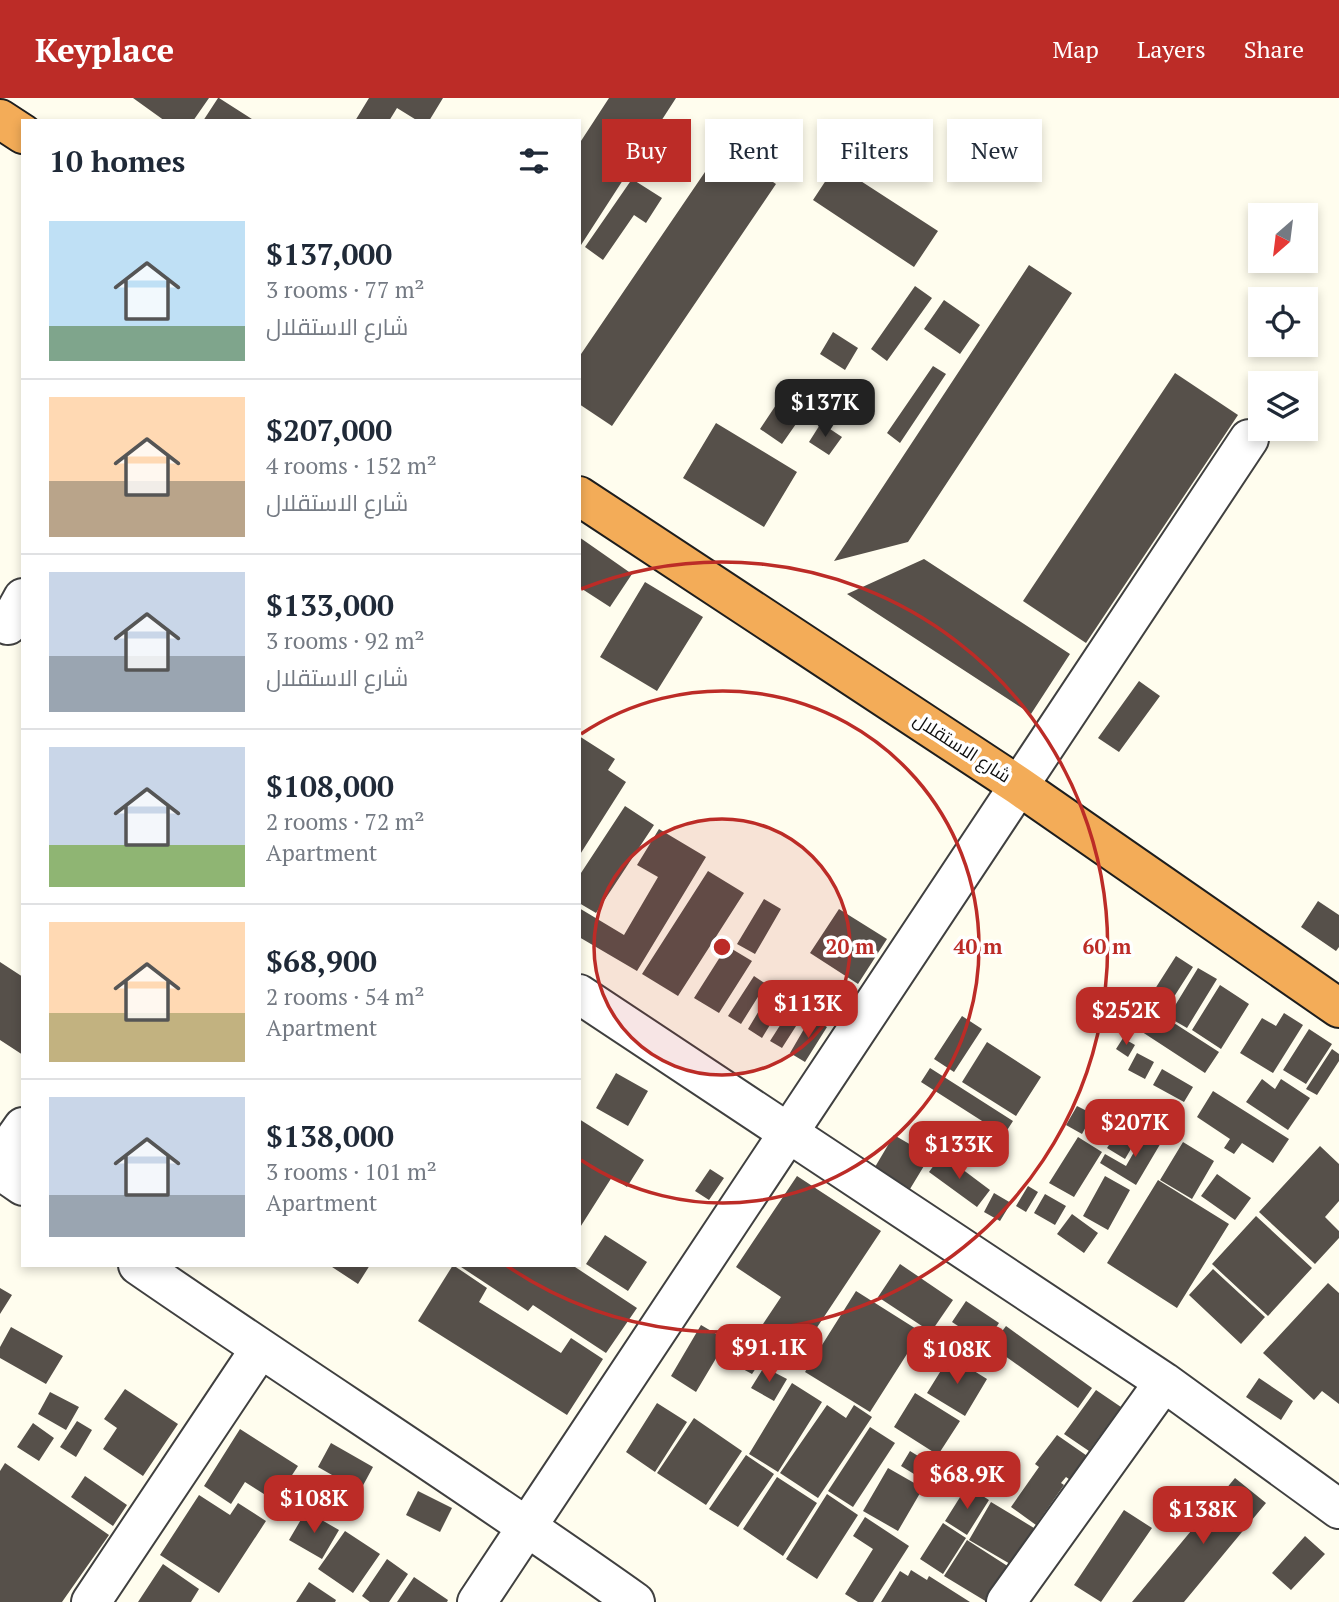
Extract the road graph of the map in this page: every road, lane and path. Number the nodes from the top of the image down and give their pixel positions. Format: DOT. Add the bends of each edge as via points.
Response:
graph roads {
  1 [pos="0,119"];
  2 [pos="21,133"];
  3 [pos="1248,441"];
  4 [pos="581,497"];
  5 [pos="1019,786"];
  6 [pos="581,995"];
  7 [pos="1339,1008"];
  8 [pos="21,1130"];
  9 [pos="788,1133"];
  10 [pos="0,1160"];
  11 [pos="0,1170"];
  12 [pos="21,1185"];
  13 [pos="141,1267"];
  14 [pos="260,1349"];
  15 [pos="1164,1381"];
  16 [pos="1339,1509"];
  17 [pos="527,1526"];
  18 [pos="91,1602"];
  19 [pos="477,1602"];
  20 [pos="635,1602"];
  21 [pos="1006,1602"];
  1 -- 2 [label="highway"];
  3 -- 5 [label="street"];
  4 -- 5 [label="highway, شارع الاستقلال"];
  5 -- 7 [label="highway, شارع الاستقلال"];
  5 -- 9 [label="street"];
  6 -- 9 [label="street"];
  8 -- 10 [label="street"];
  9 -- 15 [label="street"];
  9 -- 17 [label="street"];
  11 -- 12 [label="street"];
  13 -- 14 [label="street"];
  14 -- 17 [label="street"];
  14 -- 18 [label="street"];
  15 -- 16 [label="street"];
  15 -- 21 [label="street"];
  17 -- 19 [label="street"];
  17 -- 20 [label="street"];
}
